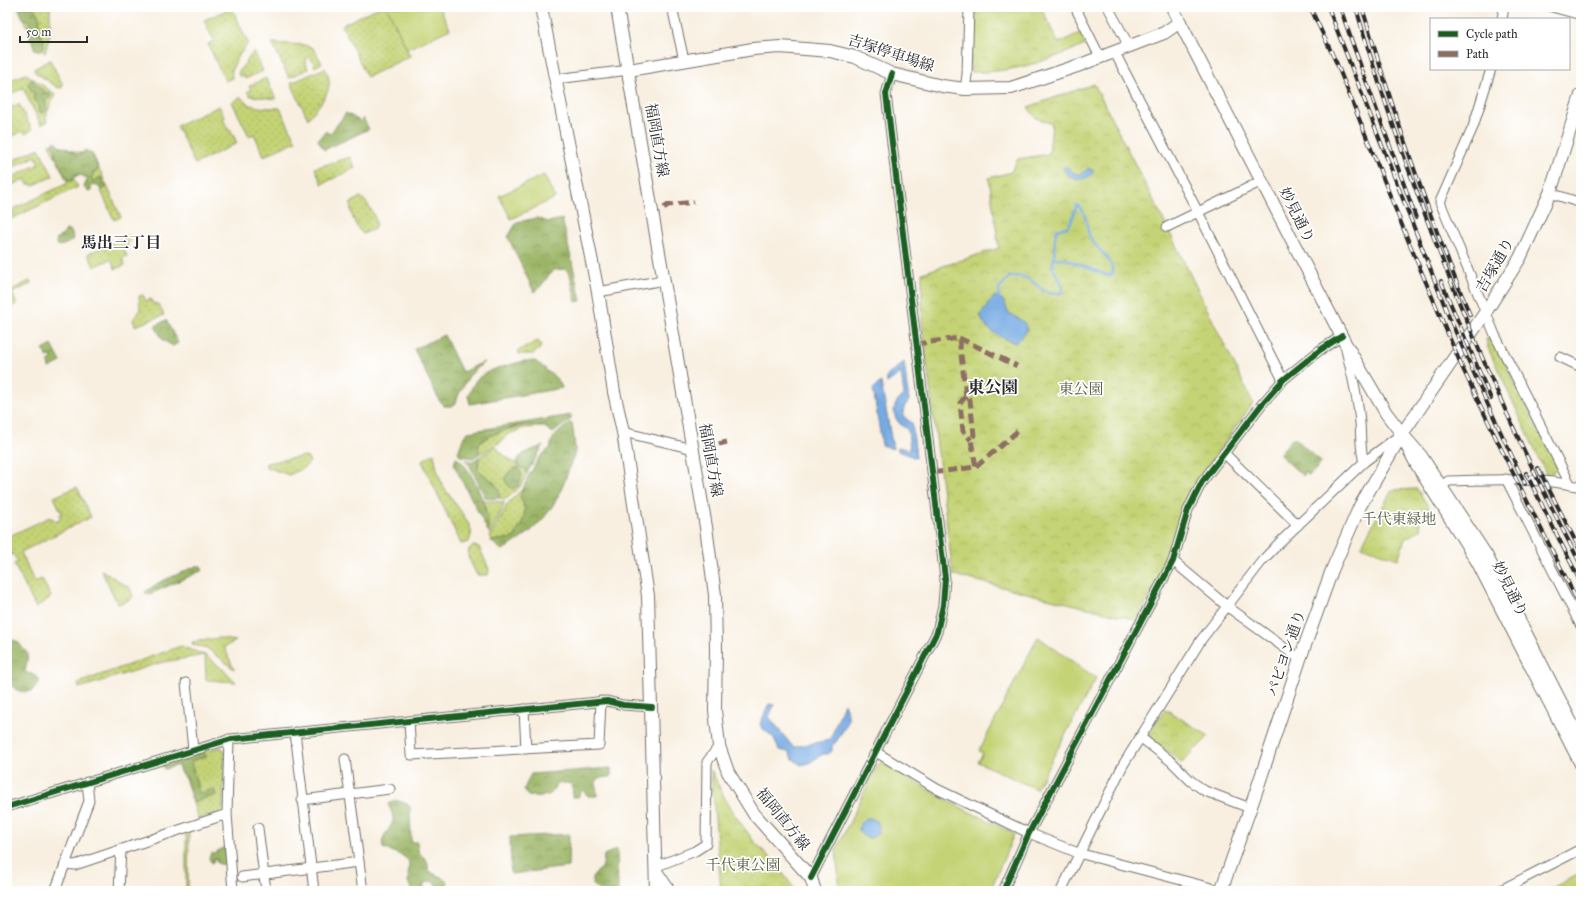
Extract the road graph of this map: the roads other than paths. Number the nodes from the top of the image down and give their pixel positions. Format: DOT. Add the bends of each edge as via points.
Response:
graph roads {
  1 [pos="541,7"];
  2 [pos="617,7"];
  3 [pos="672,7"];
  4 [pos="969,7"];
  5 [pos="1076,7"];
  6 [pos="1108,7"];
  7 [pos="1172,7"];
  8 [pos="1504,7"];
  9 [pos="1552,7"];
  10 [pos="1581,15"];
  11 [pos="1502,18"];
  12 [pos="1180,22"];
  13 [pos="1129,46"];
  14 [pos="1114,51"];
  15 [pos="1100,57"];
  16 [pos="684,60"];
  17 [pos="629,70"];
  18 [pos="1491,70"];
  19 [pos="892,74"];
  20 [pos="556,79"];
  21 [pos="965,89"];
  22 [pos="1581,95"];
  23 [pos="1262,181"];
  24 [pos="1550,193"];
  25 [pos="1581,203"];
  26 [pos="1198,212"];
  27 [pos="1168,227"];
  28 [pos="664,280"];
  29 [pos="598,292"];
  30 [pos="1485,313"];
  31 [pos="1343,339"];
  32 [pos="1560,357"];
  33 [pos="1581,367"];
  34 [pos="1283,380"];
  35 [pos="623,432"];
  36 [pos="1402,434"];
  37 [pos="693,449"];
  38 [pos="1224,453"];
  39 [pos="1364,462"];
  40 [pos="1506,479"];
  41 [pos="1570,484"];
  42 [pos="1442,487"];
  43 [pos="1581,487"];
  44 [pos="1298,525"];
  45 [pos="1173,561"];
  46 [pos="1228,607"];
  47 [pos="1581,626"];
  48 [pos="1300,659"];
  49 [pos="186,683"];
  50 [pos="601,701"];
  51 [pos="652,707"];
  52 [pos="524,709"];
  53 [pos="409,720"];
  54 [pos="295,732"];
  55 [pos="1140,737"];
  56 [pos="229,739"];
  57 [pos="1581,742"];
  58 [pos="719,746"];
  59 [pos="193,749"];
  60 [pos="526,749"];
  61 [pos="876,752"];
  62 [pos="345,760"];
  63 [pos="1581,764"];
  64 [pos="87,782"];
  65 [pos="390,789"];
  66 [pos="350,795"];
  67 [pos="302,800"];
  68 [pos="7,807"];
  69 [pos="1250,808"];
  70 [pos="227,814"];
  71 [pos="258,828"];
  72 [pos="1029,833"];
  73 [pos="121,849"];
  74 [pos="1581,849"];
  75 [pos="1078,853"];
  76 [pos="359,862"];
  77 [pos="65,864"];
  78 [pos="655,867"];
  79 [pos="311,868"];
  80 [pos="264,874"];
  81 [pos="242,877"];
  82 [pos="811,878"];
  83 [pos="55,891"];
  84 [pos="119,891"];
  85 [pos="233,891"];
  86 [pos="266,891"];
  87 [pos="314,891"];
  88 [pos="363,891"];
  89 [pos="656,891"];
  90 [pos="671,891"];
  91 [pos="815,891"];
  92 [pos="1003,891"];
  93 [pos="1060,891"];
  94 [pos="1221,891"];
  95 [pos="1500,891"];
  1 -- 20 [label="main road"];
  2 -- 17 [label="main road, 福岡直方線"];
  3 -- 16 [label="street"];
  4 -- 21 [label="street"];
  5 -- 15 [label="street"];
  6 -- 13 [label="street"];
  7 -- 12 [label="main road, 妙見通り"];
  8 -- 11 [label="street"];
  9 -- 10 [label="street"];
  12 -- 13 [label="main road, 吉塚停車場線" via="1164,33"];
  12 -- 23 [label="main road, 妙見通り"];
  13 -- 14 [label="main road, 吉塚停車場線"];
  14 -- 15 [label="main road, 吉塚停車場線"];
  14 -- 26 [label="street"];
  15 -- 21 [label="main road, 吉塚停車場線" via="1011,88"];
  16 -- 17 [label="main road, 吉塚停車場線"];
  16 -- 19 [label="main road, 吉塚停車場線" via="753,49 830,51 856,57"];
  17 -- 20 [label="street"];
  17 -- 28 [label="main road, 福岡直方線"];
  18 -- 30 [label="street" via="1473,127 1440,202"];
  19 -- 21 [label="main road, 吉塚停車場線"];
  19 -- 61 [label="street" via="886,94 945,578 943,605 936,632"];
  20 -- 29 [label="main road"];
  22 -- 24 [label="main road, 吉塚通り"];
  23 -- 26 [label="street"];
  23 -- 31 [label="main road, 妙見通り"];
  24 -- 25 [label="street"];
  24 -- 30 [label="main road, 吉塚通り" via="1520,258"];
  26 -- 27 [label="street"];
  26 -- 34 [label="street"];
  28 -- 29 [label="street"];
  28 -- 37 [label="main road, 福岡直方線"];
  29 -- 35 [label="main road"];
  30 -- 36 [label="main road, 吉塚通り"];
  30 -- 41 [label="street"];
  31 -- 34 [label="street" via="1320,350"];
  31 -- 36 [label="main road, 妙見通り" via="1384,409"];
  31 -- 39 [label="street" via="1358,404 1360,448"];
  32 -- 33 [label="street"];
  34 -- 38 [label="street"];
  35 -- 37 [label="street"];
  35 -- 51 [label="main road" via="648,596"];
  36 -- 39 [label="street"];
  36 -- 42 [label="main road, 妙見通り" via="1422,456"];
  36 -- 48 [label="main road, パピヨン通り" via="1360,506 1332,570"];
  36 -- 63 [label="main road, 妙見通り" via="1417,465 1477,561"];
  37 -- 58 [label="main road, 福岡直方線" via="715,595 715,710"];
  38 -- 44 [label="street"];
  38 -- 45 [label="street" via="1202,482 1188,510"];
  39 -- 44 [label="street"];
  40 -- 41 [label="street"];
  40 -- 42 [label="street" via="1448,481"];
  40 -- 47 [label="street"];
  41 -- 43 [label="street"];
  42 -- 57 [label="main road, 妙見通り" via="1486,555"];
  44 -- 46 [label="street" via="1262,561"];
  45 -- 46 [label="street"];
  45 -- 72 [label="street"];
  46 -- 48 [label="street"];
  46 -- 55 [label="street" via="1201,640"];
  48 -- 69 [label="main road, パピヨン通り"];
  49 -- 59 [label="street"];
  50 -- 51 [label="street"];
  50 -- 52 [label="street"];
  50 -- 60 [label="street" via="599,745"];
  51 -- 78 [label="main road"];
  52 -- 53 [label="street"];
  52 -- 60 [label="street"];
  53 -- 54 [label="street"];
  53 -- 60 [label="street" via="411,755"];
  54 -- 56 [label="street"];
  54 -- 67 [label="street"];
  55 -- 69 [label="street" via="1205,791"];
  55 -- 75 [label="street"];
  56 -- 59 [label="street"];
  56 -- 70 [label="street"];
  58 -- 78 [label="street" via="708,762 706,844"];
  58 -- 82 [label="main road, 福岡直方線" via="728,772 754,814"];
  59 -- 64 [label="street"];
  61 -- 72 [label="street" via="937,789"];
  61 -- 82 [label="street"];
  62 -- 66 [label="street"];
  64 -- 68 [label="street"];
  64 -- 77 [label="street" via="89,801"];
  65 -- 66 [label="street"];
  66 -- 67 [label="street"];
  66 -- 76 [label="street"];
  67 -- 79 [label="street"];
  69 -- 94 [label="main road, パピヨン通り"];
  70 -- 73 [label="street"];
  70 -- 85 [label="street"];
  71 -- 80 [label="street"];
  72 -- 75 [label="street"];
  72 -- 92 [label="street"];
  73 -- 77 [label="street" via="74,865"];
  73 -- 84 [label="street"];
  74 -- 95 [label="street"];
  75 -- 93 [label="street"];
  75 -- 94 [label="street"];
  76 -- 79 [label="street"];
  76 -- 88 [label="street"];
  77 -- 83 [label="street"];
  78 -- 89 [label="main road"];
  78 -- 90 [label="street"];
  79 -- 80 [label="street"];
  79 -- 87 [label="street"];
  80 -- 81 [label="street"];
  80 -- 86 [label="street"];
  82 -- 91 [label="main road, 福岡直方線"];
}
